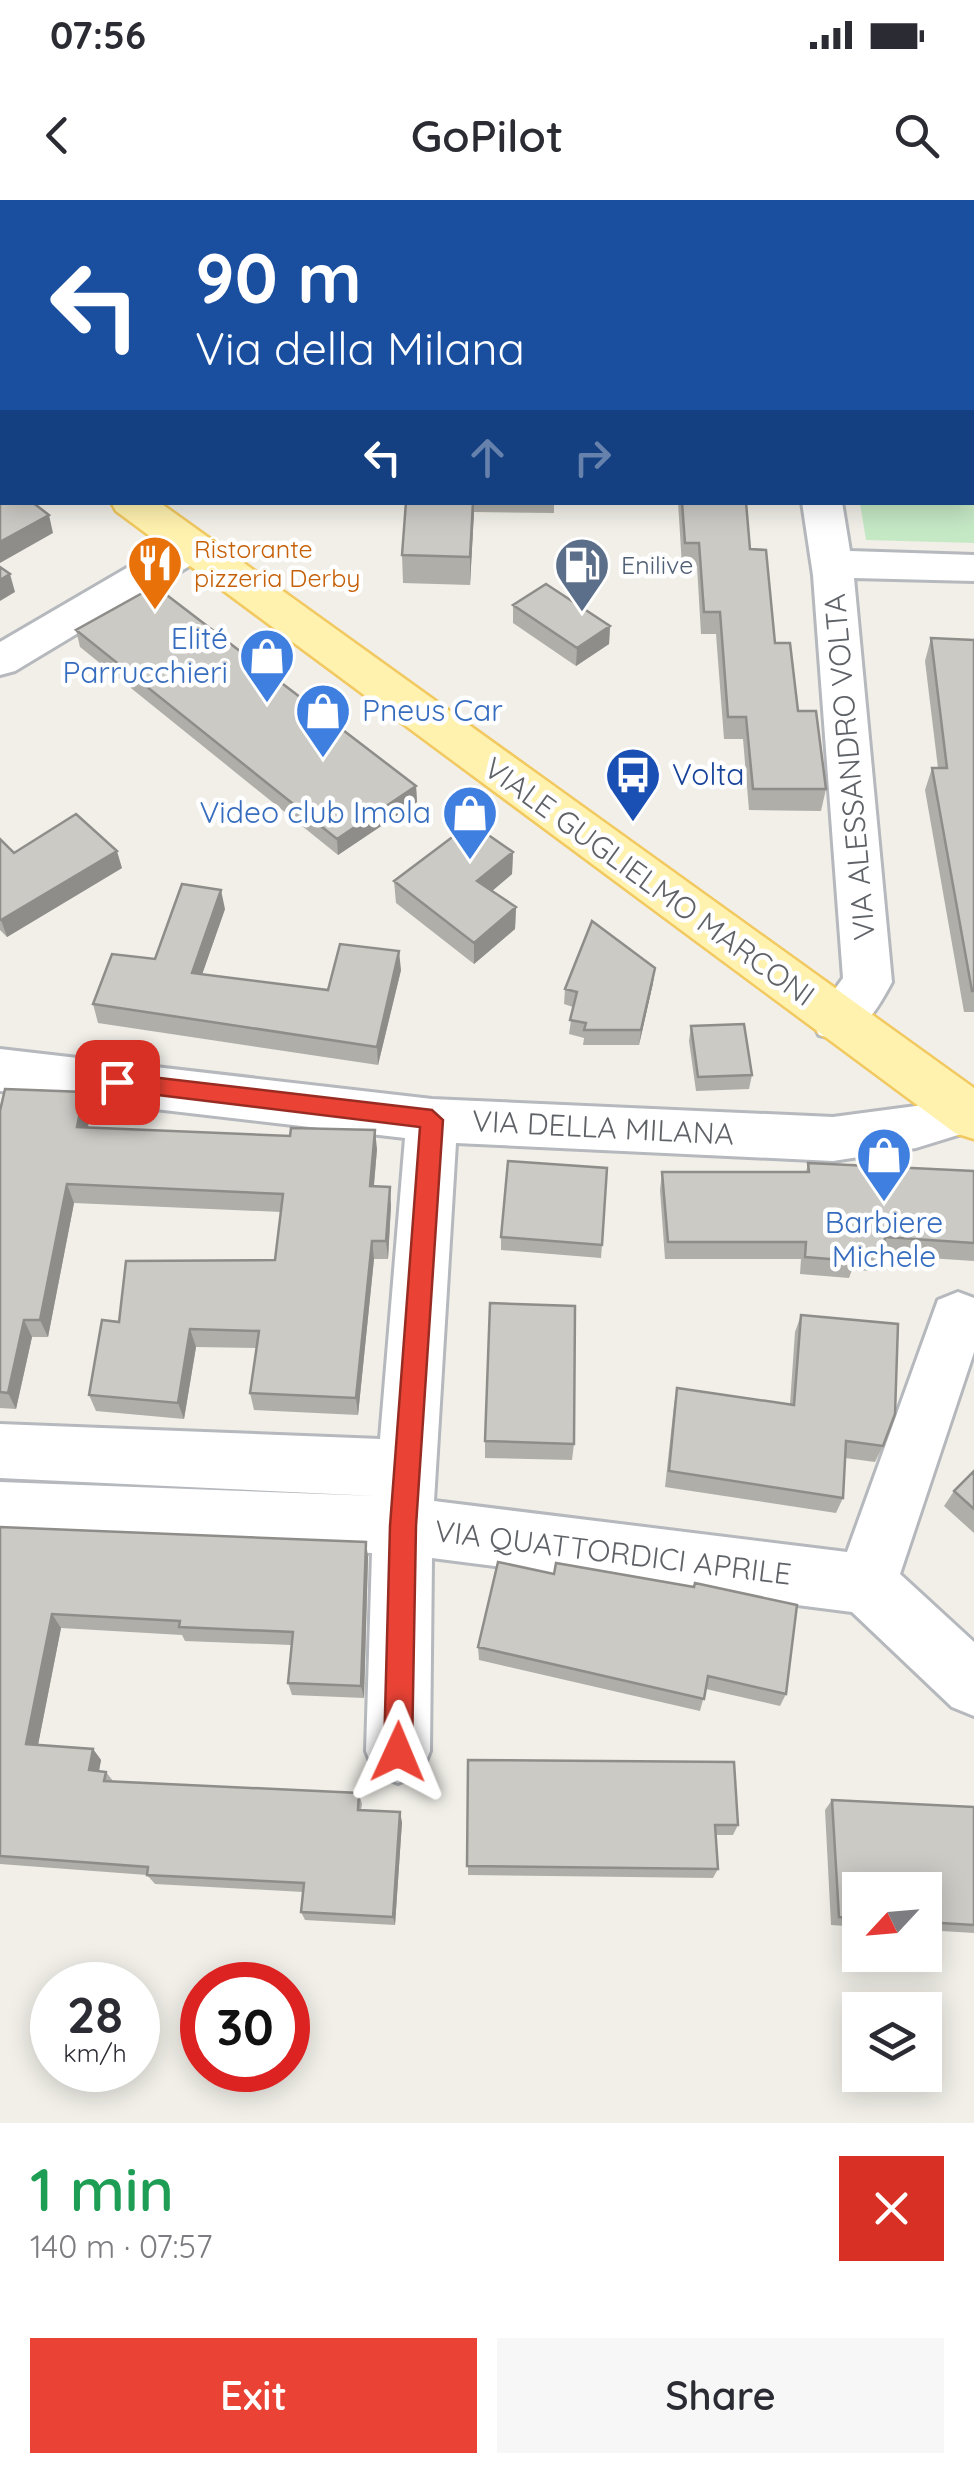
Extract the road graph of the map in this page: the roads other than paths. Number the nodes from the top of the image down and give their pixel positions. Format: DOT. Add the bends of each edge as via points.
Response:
graph roads {
  1 [pos="134,505"];
  2 [pos="822,505"];
  3 [pos="192,546"];
  4 [pos="830,564"];
  5 [pos="974,568"];
  6 [pos="4,652"];
  7 [pos="838,1021"];
  8 [pos="0,1070"];
  9 [pos="970,1115"];
  10 [pos="432,1120"];
  11 [pos="958,1317"];
  12 [pos="0,1451"];
  13 [pos="406,1498"];
  14 [pos="0,1510"];
  15 [pos="866,1584"];
  16 [pos="974,1685"];
  17 [pos="398,1752"];
  1 -- 3 [label="main road, VIALE GUGLIELMO MARCONI"];
  2 -- 4 [label="street, VIA ALESSANDRO VOLTA"];
  3 -- 6 [label="street"];
  3 -- 7 [label="main road, VIALE GUGLIELMO MARCONI"];
  4 -- 5 [label="street"];
  4 -- 7 [label="street, VIA ALESSANDRO VOLTA" via="868,982"];
  7 -- 9 [label="main road, VIALE GUGLIELMO MARCONI"];
  8 -- 10 [label="street, VIA DELLA MILANA"];
  9 -- 10 [label="street, VIA DELLA MILANA" via="832,1139"];
  10 -- 13 [label="street"];
  11 -- 15 [label="street"];
  12 -- 13 [label="street, VIA QUATTORDICI APRILE"];
  13 -- 14 [label="street, VIA QUATTORDICI APRILE"];
  13 -- 15 [label="street, VIA QUATTORDICI APRILE"];
  13 -- 17 [label="street"];
  15 -- 16 [label="street"];
}
